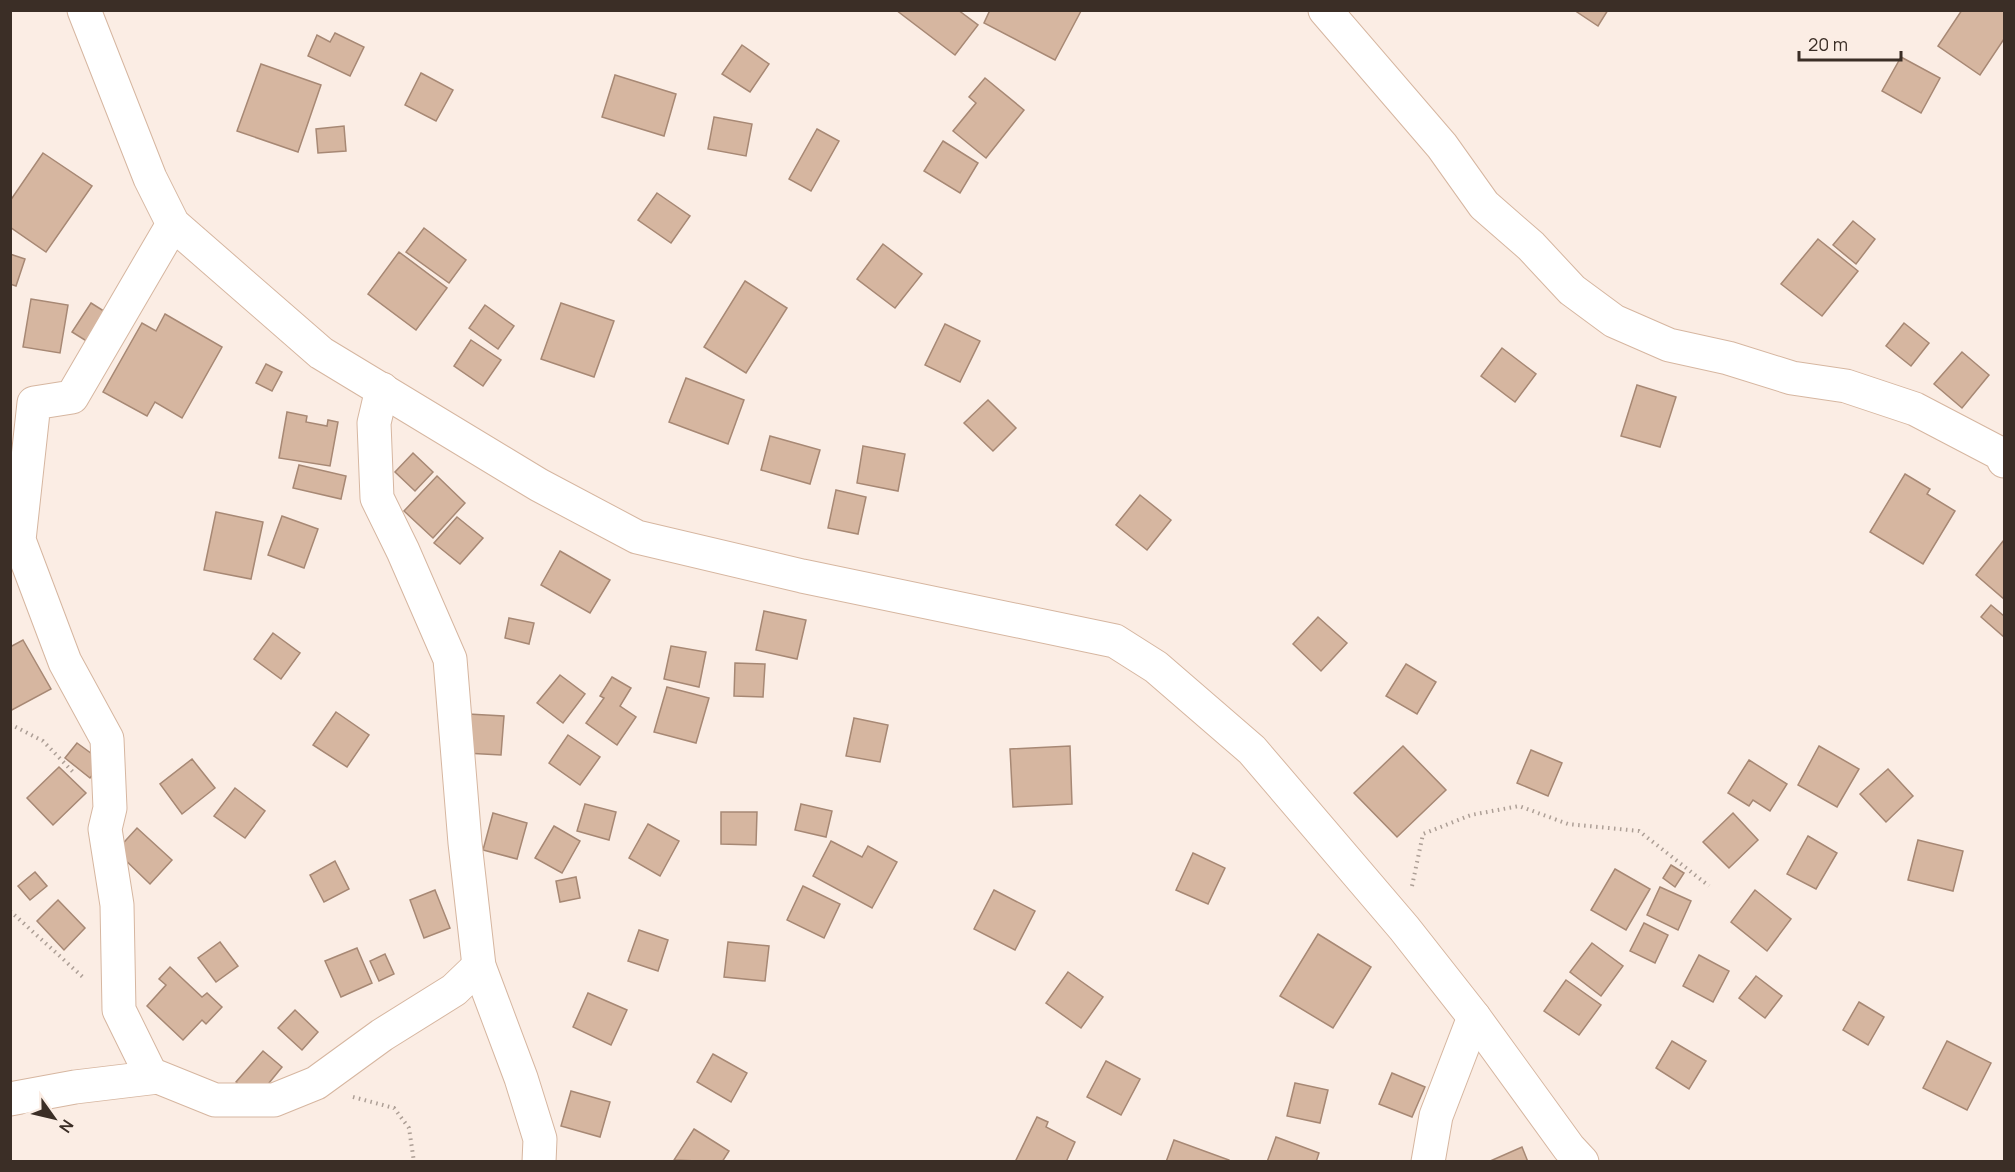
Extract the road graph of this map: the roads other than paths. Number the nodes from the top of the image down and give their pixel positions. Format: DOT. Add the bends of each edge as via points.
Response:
graph roads {
  1 [pos="84,10"];
  2 [pos="1325,10"];
  3 [pos="173,224"];
  4 [pos="382,389"];
  5 [pos="22,404"];
  6 [pos="2004,461"];
  7 [pos="479,966"];
  8 [pos="1474,1017"];
  9 [pos="152,1077"];
  10 [pos="10,1100"];
  11 [pos="539,1161"];
  12 [pos="1428,1161"];
  13 [pos="1582,1161"];
  1 -- 3 [label="street" via="150,178"];
  2 -- 6 [label="street" via="1442,146 1484,205 1531,246 1572,290 1614,321 1669,345 1792,378 1846,386 1915,409 2001,454"];
  3 -- 4 [label="street" via="321,352"];
  3 -- 5 [label="street" via="72,397"];
  4 -- 7 [label="street" via="374,423 377,498 450,659"];
  4 -- 8 [label="street" via="539,485 637,537 802,576 1115,641 1156,667 1252,750 1404,928"];
  5 -- 9 [label="street" via="19,540 65,662 107,739 110,808 105,829 117,905 119,1010"];
  7 -- 9 [label="street" via="454,990 316,1083 273,1100 215,1100"];
  7 -- 11 [label="street" via="540,1139"];
  8 -- 12 [label="street" via="1436,1116"];
  8 -- 13 [label="street"];
  9 -- 10 [label="street"];
}
